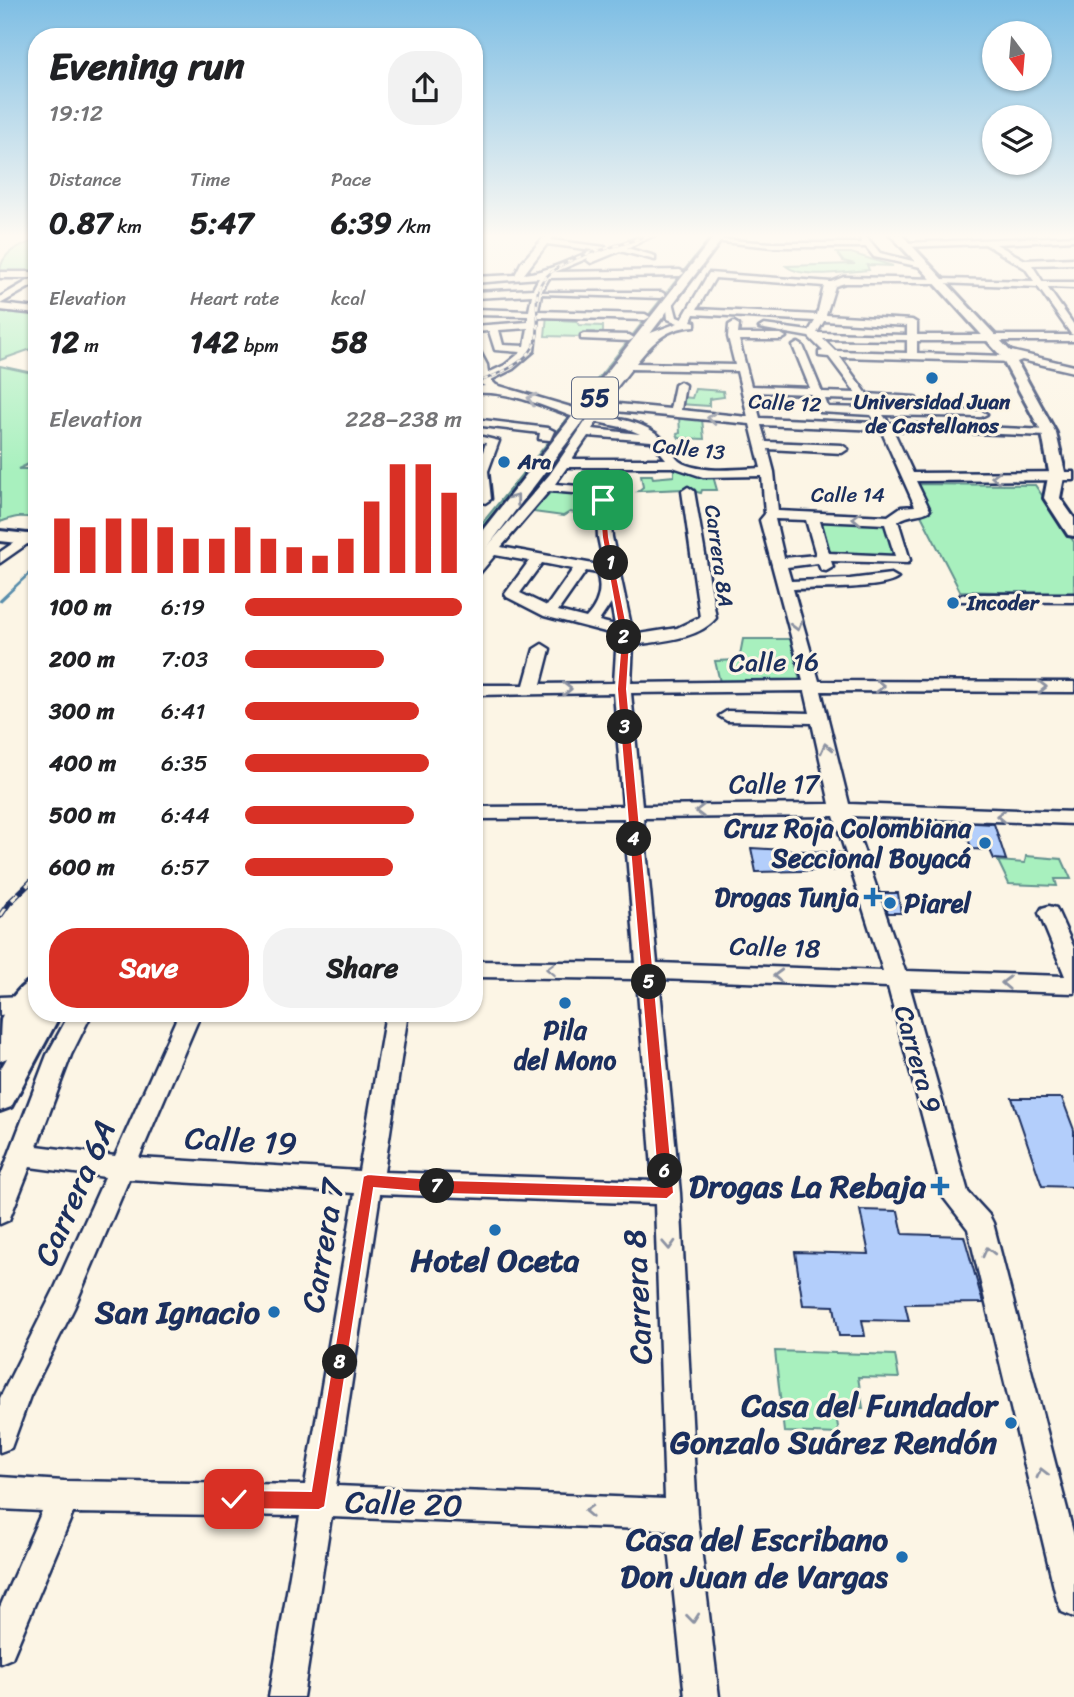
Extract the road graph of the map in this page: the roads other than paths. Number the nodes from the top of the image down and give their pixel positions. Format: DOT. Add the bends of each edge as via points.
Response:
graph roads {
  1 [pos="507,313"];
  2 [pos="533,313"];
  3 [pos="536,313"];
  4 [pos="546,313"];
  5 [pos="629,313"];
  6 [pos="648,313"];
  7 [pos="656,313"];
  8 [pos="671,313"];
  9 [pos="690,313"];
  10 [pos="727,313"];
  11 [pos="822,313"];
  12 [pos="975,313"];
  13 [pos="1061,313"];
  14 [pos="550,314"];
  15 [pos="756,315"];
  16 [pos="822,320"];
  17 [pos="684,324"];
  18 [pos="709,325"];
  19 [pos="722,325"];
  20 [pos="507,326"];
  21 [pos="483,330"];
  22 [pos="533,330"];
  23 [pos="734,331"];
  24 [pos="494,332"];
  25 [pos="1074,332"];
  26 [pos="483,335"];
  27 [pos="814,336"];
  28 [pos="584,337"];
  29 [pos="912,338"];
  30 [pos="997,338"];
  31 [pos="1074,338"];
  32 [pos="640,339"];
  33 [pos="530,348"];
  34 [pos="832,354"];
  35 [pos="912,356"];
  36 [pos="1011,356"];
  37 [pos="626,366"];
  38 [pos="741,368"];
  39 [pos="1074,369"];
  40 [pos="483,377"];
  41 [pos="483,381"];
  42 [pos="680,385"];
  43 [pos="494,388"];
  44 [pos="483,389"];
  45 [pos="746,389"];
  46 [pos="816,393"];
  47 [pos="862,396"];
  48 [pos="972,401"];
  49 [pos="602,406"];
  50 [pos="875,412"];
  51 [pos="919,413"];
  52 [pos="676,414"];
  53 [pos="981,414"];
  54 [pos="581,415"];
  55 [pos="753,421"];
  56 [pos="483,423"];
  57 [pos="886,427"];
  58 [pos="990,430"];
  59 [pos="584,432"];
  60 [pos="1049,433"];
  61 [pos="546,438"];
  62 [pos="483,439"];
  63 [pos="653,439"];
  64 [pos="760,445"];
  65 [pos="841,451"];
  66 [pos="565,463"];
  67 [pos="674,463"];
  68 [pos="522,467"];
  69 [pos="483,468"];
  70 [pos="768,472"];
  71 [pos="483,477"];
  72 [pos="589,477"];
  73 [pos="907,477"];
  74 [pos="551,481"];
  75 [pos="1064,481"];
  76 [pos="688,491"];
  77 [pos="487,502"];
  78 [pos="772,515"];
  79 [pos="812,517"];
  80 [pos="891,520"];
  81 [pos="0,530"];
  82 [pos="1074,531"];
  83 [pos="0,536"];
  84 [pos="28,536"];
  85 [pos="28,537"];
  86 [pos="28,540"];
  87 [pos="483,541"];
  88 [pos="494,547"];
  89 [pos="538,557"];
  90 [pos="824,557"];
  91 [pos="0,559"];
  92 [pos="483,560"];
  93 [pos="780,562"];
  94 [pos="583,565"];
  95 [pos="607,568"];
  96 [pos="891,578"];
  97 [pos="828,582"];
  98 [pos="786,585"];
  99 [pos="966,598"];
  100 [pos="1074,598"];
  101 [pos="549,613"];
  102 [pos="595,617"];
  103 [pos="621,634"];
  104 [pos="542,649"];
  105 [pos="812,686"];
  106 [pos="1074,687"];
  107 [pos="622,689"];
  108 [pos="531,690"];
  109 [pos="483,691"];
  110 [pos="727,716"];
  111 [pos="818,718"];
  112 [pos="841,810"];
  113 [pos="632,811"];
  114 [pos="483,813"];
  115 [pos="1074,818"];
  116 [pos="1049,913"];
  117 [pos="483,969"];
  118 [pos="648,971"];
  119 [pos="1074,973"];
  120 [pos="897,980"];
  121 [pos="1074,985"];
  122 [pos="27,1003"];
  123 [pos="76,1022"];
  124 [pos="186,1022"];
  125 [pos="395,1022"];
  126 [pos="0,1049"];
  127 [pos="0,1098"];
  128 [pos="22,1155"];
  129 [pos="124,1168"];
  130 [pos="368,1181"];
  131 [pos="667,1193"];
  132 [pos="0,1212"];
  133 [pos="0,1437"];
  134 [pos="0,1493"];
  135 [pos="64,1497"];
  136 [pos="319,1501"];
  137 [pos="681,1515"];
  138 [pos="1074,1600"];
  139 [pos="0,1646"];
  140 [pos="286,1697"];
  141 [pos="702,1697"];
  1 -- 20 [label="street"];
  2 -- 22 [label="street"];
  3 -- 14 [label="street"];
  4 -- 14 [label="street"];
  5 -- 14 [label="street"];
  6 -- 32 [label="main road, 55"];
  7 -- 32 [label="main road, 55"];
  8 -- 17 [label="street"];
  9 -- 17 [label="street"];
  10 -- 15 [label="street"];
  11 -- 16 [label="street"];
  12 -- 30 [label="main road"];
  13 -- 25 [label="street"];
  15 -- 16 [label="street"];
  16 -- 27 [label="street"];
  16 -- 29 [label="street" via="912,323"];
  17 -- 18 [label="street"];
  17 -- 32 [label="street"];
  19 -- 23 [label="street"];
  20 -- 22 [label="street"];
  20 -- 24 [label="street"];
  21 -- 24 [label="street"];
  22 -- 24 [label="street"];
  22 -- 33 [label="street"];
  23 -- 27 [label="street"];
  23 -- 38 [label="street"];
  24 -- 26 [label="street"];
  24 -- 33 [label="street" via="499,348"];
  27 -- 29 [label="street"];
  27 -- 34 [label="street"];
  28 -- 32 [label="street"];
  29 -- 30 [label="street"];
  29 -- 35 [label="street"];
  30 -- 31 [label="street"];
  30 -- 36 [label="main road"];
  32 -- 37 [label="main road, 55"];
  32 -- 54 [label="main road, 55"];
  33 -- 40 [label="street" via="509,367"];
  34 -- 35 [label="street"];
  34 -- 46 [label="street" via="800,349"];
  34 -- 47 [label="street"];
  35 -- 36 [label="street"];
  36 -- 39 [label="street"];
  36 -- 60 [label="main road"];
  36 -- 75 [label="main road" via="1062,433"];
  37 -- 38 [label="street"];
  37 -- 49 [label="street"];
  37 -- 54 [label="main road, 55"];
  38 -- 45 [label="street"];
  41 -- 43 [label="street"];
  42 -- 52 [label="street"];
  43 -- 44 [label="street"];
  54 -- 43 [label="street, one-way"];
  45 -- 46 [label="street"];
  45 -- 55 [label="street"];
  46 -- 47 [label="street"];
  46 -- 50 [label="street" via="824,410"];
  47 -- 50 [label="street"];
  47 -- 51 [label="street" via="912,399"];
  48 -- 53 [label="street"];
  49 -- 52 [label="street, Calle 12"];
  49 -- 54 [label="street"];
  50 -- 51 [label="street"];
  50 -- 57 [label="street"];
  51 -- 53 [label="street"];
  55 -- 52 [label="street, Calle 12, one-way"];
  53 -- 58 [label="street"];
  54 -- 59 [label="street"];
  54 -- 61 [label="main road, 55"];
  54 -- 63 [label="street" via="633,424"];
  87 -- 54 [label="main road, 55, one-way"];
  55 -- 57 [label="street, Calle 12"];
  55 -- 64 [label="street"];
  56 -- 61 [label="street" via="548,431 542,437"];
  57 -- 58 [label="street, Calle 12"];
  57 -- 73 [label="street"];
  58 -- 60 [label="street, Calle 12"];
  59 -- 63 [label="street"];
  59 -- 66 [label="street"];
  60 -- 75 [label="main road"];
  61 -- 68 [label="main road, 55"];
  62 -- 69 [label="street" via="494,441"];
  63 -- 67 [label="street"];
  64 -- 65 [label="street"];
  64 -- 70 [label="street"];
  66 -- 67 [label="street, Calle 13"];
  66 -- 74 [label="street"];
  67 -- 70 [label="street, Calle 13" via="703,472"];
  70 -- 78 [label="street"];
  71 -- 77 [label="street"];
  72 -- 74 [label="street"];
  75 -- 73 [label="street, one-way"];
  73 -- 80 [label="street, Calle 14" via="923,510 906,510"];
  74 -- 88 [label="street"];
  74 -- 95 [label="street, Carrera 8" via="603,492"];
  75 -- 82 [label="main road" via="1052,498"];
  76 -- 103 [label="street, Carrera 8A" via="708,618 702,625"];
  78 -- 79 [label="street, Calle 14"];
  78 -- 93 [label="street, Carrera 9" via="767,520"];
  80 -- 79 [label="street, Calle 14, one-way"];
  79 -- 90 [label="street"];
  80 -- 90 [label="street" via="903,561"];
  81 -- 84 [label="main road"];
  83 -- 85 [label="main road"];
  86 -- 91 [label="street"];
  88 -- 89 [label="street"];
  88 -- 92 [label="street"];
  88 -- 95 [label="street"];
  89 -- 94 [label="street"];
  89 -- 101 [label="street" via="512,594"];
  90 -- 93 [label="street"];
  90 -- 97 [label="street"];
  93 -- 98 [label="street, Carrera 9"];
  94 -- 95 [label="street"];
  94 -- 101 [label="street"];
  95 -- 102 [label="street" via="608,593"];
  95 -- 103 [label="street, Carrera 8"];
  96 -- 97 [label="street"];
  97 -- 98 [label="street"];
  98 -- 105 [label="street, Carrera 9, one-way"];
  99 -- 100 [label="street"];
  101 -- 102 [label="street"];
  102 -- 103 [label="street"];
  103 -- 107 [label="street, Carrera 8"];
  104 -- 108 [label="street"];
  105 -- 106 [label="street, Calle 16, one-way"];
  105 -- 107 [label="street, Calle 16"];
  105 -- 111 [label="street, Carrera 9"];
  108 -- 107 [label="street, Calle 16, one-way"];
  107 -- 113 [label="street, Carrera 8"];
  108 -- 109 [label="street, Calle 16"];
  110 -- 111 [label="street"];
  112 -- 111 [label="street, Carrera 9, one-way"];
  112 -- 113 [label="street, Calle 17, one-way"];
  115 -- 112 [label="street, Calle 17, one-way"];
  112 -- 120 [label="street, Carrera 9"];
  113 -- 114 [label="street, Calle 17"];
  113 -- 118 [label="street, Carrera 8"];
  116 -- 119 [label="street"];
  118 -- 117 [label="street, Calle 18, one-way"];
  120 -- 118 [label="street, Calle 18, one-way"];
  118 -- 131 [label="street, Carrera 8"];
  121 -- 120 [label="street, Calle 18, one-way"];
  138 -- 120 [label="street, Carrera 9, one-way" via="980,1223 957,1198"];
  122 -- 126 [label="main road"];
  122 -- 127 [label="main road"];
  123 -- 128 [label="street" via="59,1055"];
  124 -- 129 [label="street, Carrera 6A"];
  125 -- 130 [label="street, Carrera 7"];
  128 -- 129 [label="street, Calle 19"];
  128 -- 132 [label="street"];
  129 -- 130 [label="street, Calle 19"];
  129 -- 133 [label="street, Carrera 6A" via="18,1389"];
  130 -- 131 [label="street, Calle 19"];
  130 -- 136 [label="street, Carrera 7"];
  131 -- 137 [label="street, Carrera 8, one-way"];
  134 -- 135 [label="street, Calle 20"];
  135 -- 136 [label="street, Calle 20"];
  135 -- 139 [label="street"];
  137 -- 136 [label="street, Calle 20, one-way"];
  136 -- 140 [label="street, Carrera 7"];
  137 -- 141 [label="street, Carrera 8, one-way"];
}
